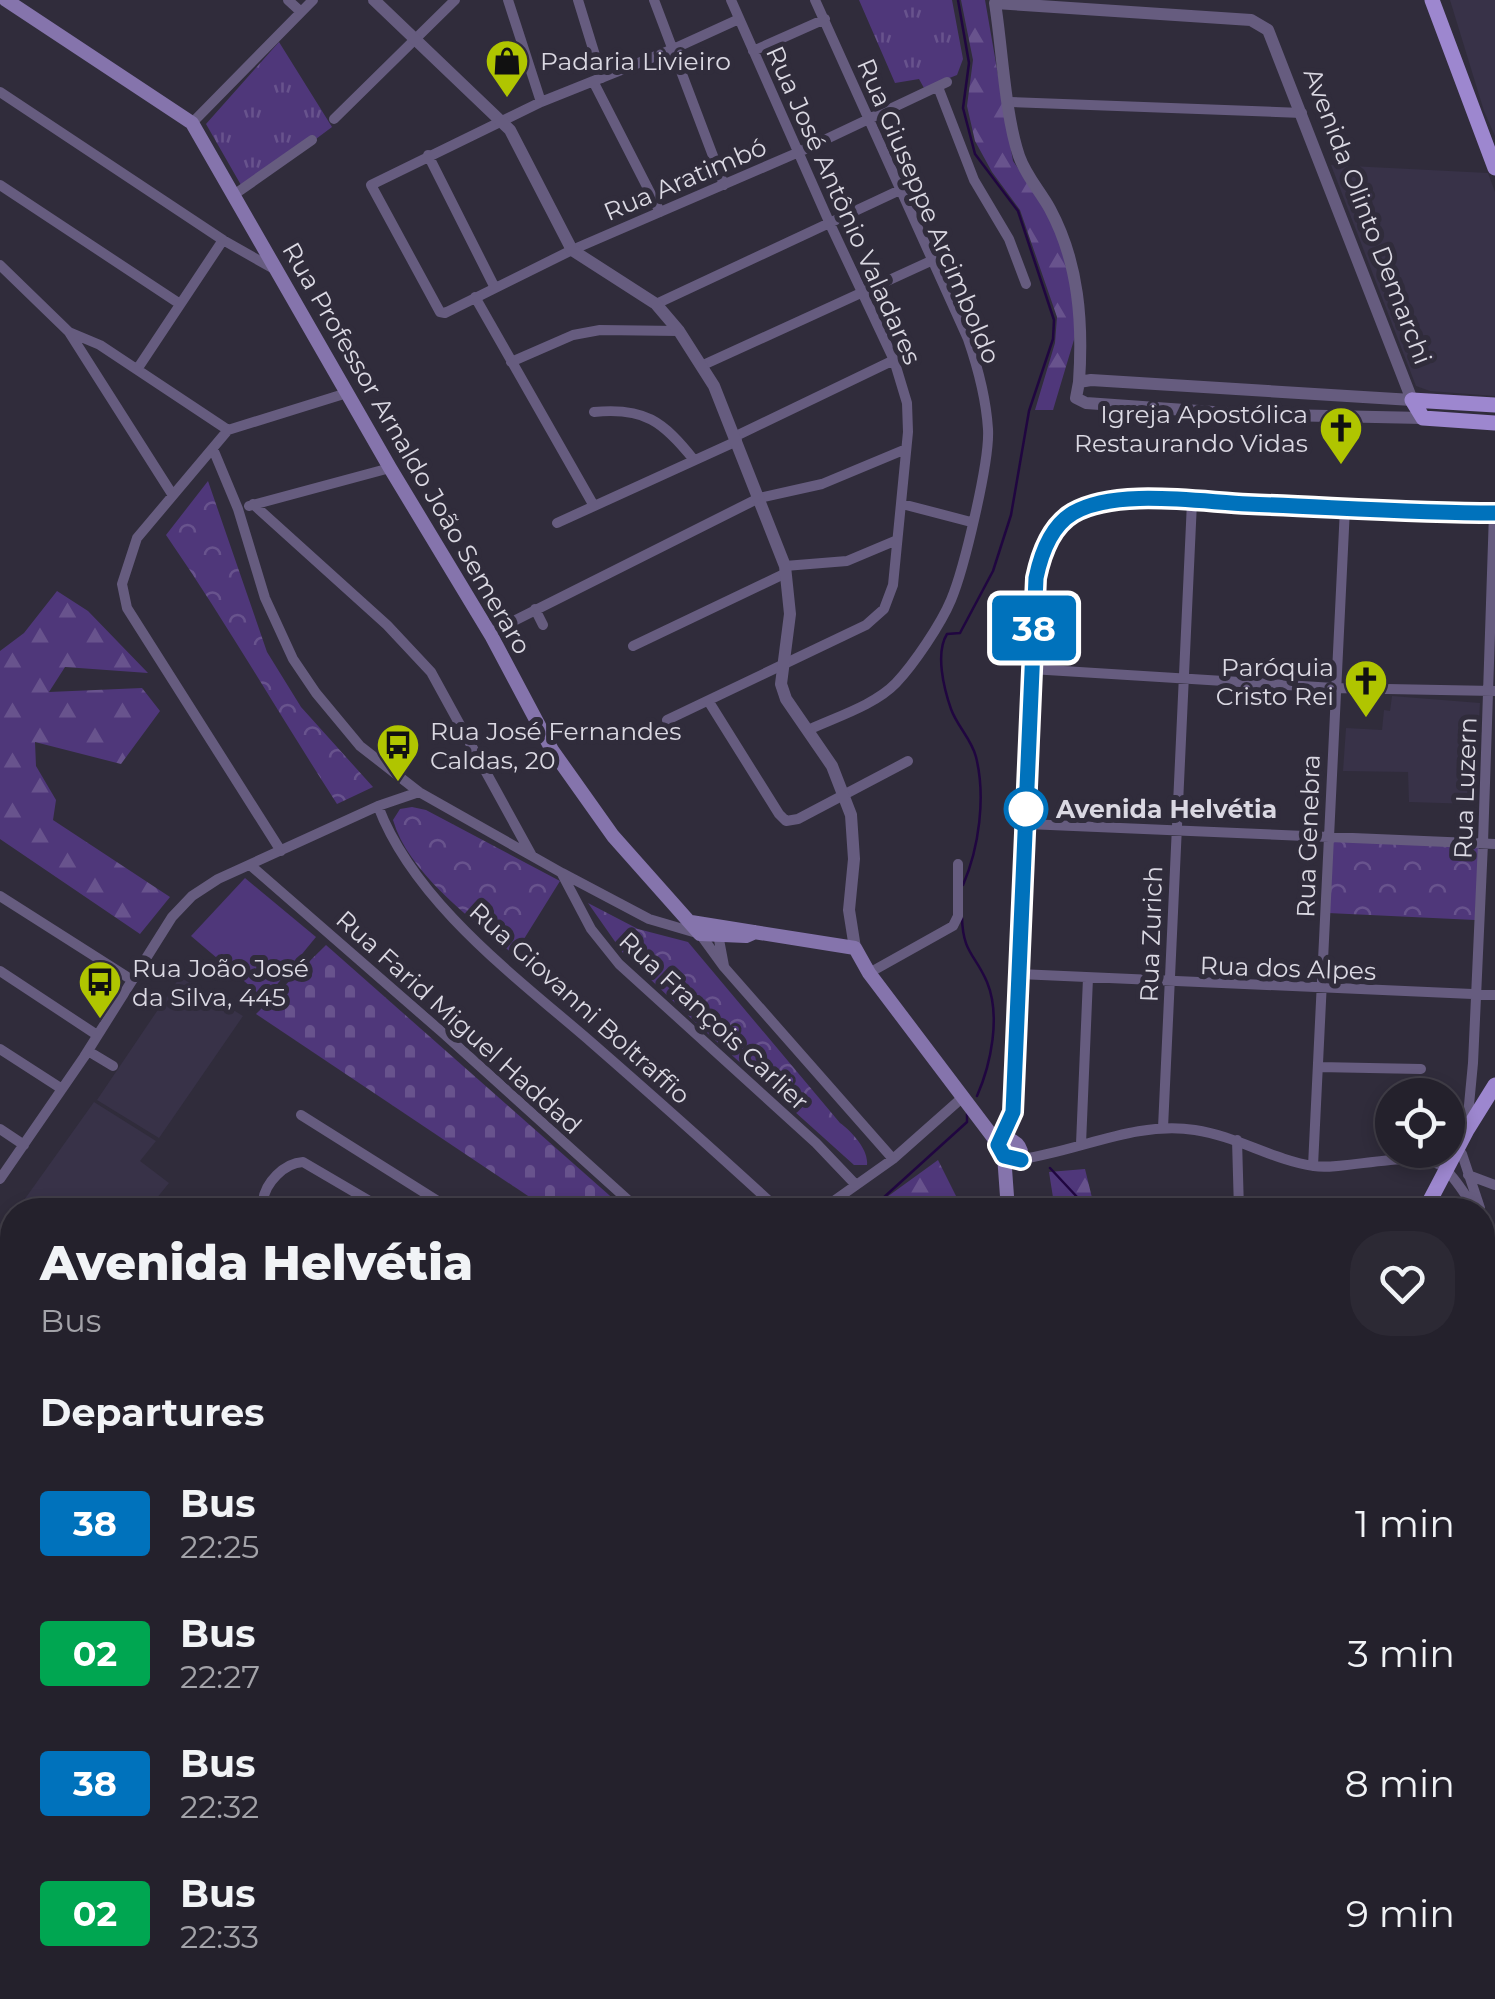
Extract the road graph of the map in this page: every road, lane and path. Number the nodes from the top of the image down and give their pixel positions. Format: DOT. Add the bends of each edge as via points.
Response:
graph roads {
  1 [pos="6,0"];
  2 [pos="288,0"];
  3 [pos="313,0"];
  4 [pos="374,0"];
  5 [pos="454,0"];
  6 [pos="508,0"];
  7 [pos="578,0"];
  8 [pos="654,0"];
  9 [pos="731,0"];
  10 [pos="815,0"];
  11 [pos="1432,0"];
  12 [pos="1442,0"];
  13 [pos="995,1"];
  14 [pos="300,11"];
  15 [pos="739,18"];
  16 [pos="824,19"];
  17 [pos="414,42"];
  18 [pos="671,50"];
  19 [pos="753,51"];
  20 [pos="598,80"];
  21 [pos="0,92"];
  22 [pos="541,102"];
  23 [pos="1010,102"];
  24 [pos="1302,113"];
  25 [pos="868,117"];
  26 [pos="334,120"];
  27 [pos="501,121"];
  28 [pos="192,122"];
  29 [pos="312,140"];
  30 [pos="1495,144"];
  31 [pos="799,152"];
  32 [pos="428,156"];
  33 [pos="1495,168"];
  34 [pos="0,185"];
  35 [pos="724,185"];
  36 [pos="900,190"];
  37 [pos="235,194"];
  38 [pos="660,212"];
  39 [pos="830,224"];
  40 [pos="223,240"];
  41 [pos="572,250"];
  42 [pos="933,260"];
  43 [pos="0,264"];
  44 [pos="280,272"];
  45 [pos="1026,284"];
  46 [pos="494,286"];
  47 [pos="862,291"];
  48 [pos="475,297"];
  49 [pos="180,304"];
  50 [pos="656,304"];
  51 [pos="678,331"];
  52 [pos="69,332"];
  53 [pos="894,360"];
  54 [pos="511,362"];
  55 [pos="701,366"];
  56 [pos="138,368"];
  57 [pos="1079,382"];
  58 [pos="1214,387"];
  59 [pos="1242,389"];
  60 [pos="347,394"];
  61 [pos="1412,400"];
  62 [pos="1495,405"];
  63 [pos="1214,411"];
  64 [pos="594,412"];
  65 [pos="1242,414"];
  66 [pos="1423,418"];
  67 [pos="1495,423"];
  68 [pos="228,430"];
  69 [pos="737,438"];
  70 [pos="212,449"];
  71 [pos="906,449"];
  72 [pos="694,460"];
  73 [pos="390,468"];
  74 [pos="172,494"];
  75 [pos="759,498"];
  76 [pos="1192,502"];
  77 [pos="253,504"];
  78 [pos="902,504"];
  79 [pos="594,506"];
  80 [pos="1344,508"];
  81 [pos="238,509"];
  82 [pos="1495,513"];
  83 [pos="972,522"];
  84 [pos="557,523"];
  85 [pos="898,540"];
  86 [pos="786,570"];
  87 [pos="534,609"];
  88 [pos="543,625"];
  89 [pos="490,633"];
  90 [pos="633,646"];
  91 [pos="782,667"];
  92 [pos="1031,669"];
  93 [pos="1183,677"];
  94 [pos="1334,688"];
  95 [pos="1492,691"];
  96 [pos="709,702"];
  97 [pos="667,720"];
  98 [pos="808,730"];
  99 [pos="908,761"];
  100 [pos="418,792"];
  101 [pos="845,794"];
  102 [pos="378,806"];
  103 [pos="1027,824"];
  104 [pos="1175,830"];
  105 [pos="1328,836"];
  106 [pos="1489,843"];
  107 [pos="281,851"];
  108 [pos="533,857"];
  109 [pos="958,864"];
  110 [pos="250,865"];
  111 [pos="562,873"];
  112 [pos="0,896"];
  113 [pos="1480,923"];
  114 [pos="1495,923"];
  115 [pos="696,928"];
  116 [pos="718,931"];
  117 [pos="855,948"];
  118 [pos="724,967"];
  119 [pos="0,971"];
  120 [pos="869,973"];
  121 [pos="1019,974"];
  122 [pos="1088,978"];
  123 [pos="132,980"];
  124 [pos="1170,983"];
  125 [pos="1321,989"];
  126 [pos="1495,995"];
  127 [pos="1476,996"];
  128 [pos="97,1035"];
  129 [pos="0,1049"];
  130 [pos="88,1051"];
  131 [pos="1473,1064"];
  132 [pos="112,1066"];
  133 [pos="1318,1067"];
  134 [pos="1421,1069"];
  135 [pos="62,1089"];
  136 [pos="1494,1091"];
  137 [pos="964,1097"];
  138 [pos="301,1115"];
  139 [pos="1163,1128"];
  140 [pos="0,1129"];
  141 [pos="1467,1130"];
  142 [pos="1465,1133"];
  143 [pos="1465,1135"];
  144 [pos="1237,1140"];
  145 [pos="1081,1144"];
  146 [pos="24,1145"];
  147 [pos="1010,1148"];
  148 [pos="893,1159"];
  149 [pos="1375,1161"];
  150 [pos="1314,1166"];
  151 [pos="1441,1168"];
  152 [pos="1450,1168"];
  153 [pos="1464,1168"];
  154 [pos="1448,1173"];
  155 [pos="1468,1175"];
  156 [pos="0,1180"];
  157 [pos="856,1185"];
  158 [pos="1495,1185"];
  159 [pos="265,1198"];
  160 [pos="365,1198"];
  161 [pos="433,1198"];
  162 [pos="626,1198"];
  163 [pos="766,1198"];
  164 [pos="837,1198"];
  165 [pos="1007,1198"];
  166 [pos="1239,1198"];
  167 [pos="1432,1198"];
  168 [pos="1439,1198"];
  169 [pos="1469,1198"];
  170 [pos="1476,1198"];
  1 -- 28 [label="main road, Rua Professor Arnaldo João Semeraro"];
  2 -- 14 [label="street"];
  3 -- 14 [label="street"];
  4 -- 17 [label="street"];
  5 -- 17 [label="street"];
  6 -- 22 [label="street"];
  7 -- 20 [label="street"];
  8 -- 18 [label="street"];
  9 -- 15 [label="street, Rua José Antônio Valadares"];
  10 -- 16 [label="street, Rua Giuseppe Arcimboldo"];
  11 -- 33 [label="main road"];
  12 -- 30 [label="main road"];
  13 -- 23 [label="street"];
  13 -- 24 [label="street, Avenida Olinto Demarchi" via="1250,20 1268,30"];
  14 -- 28 [label="street"];
  15 -- 18 [label="street"];
  15 -- 19 [label="street, Rua José Antônio Valadares"];
  16 -- 19 [label="street"];
  16 -- 25 [label="street, Rua Giuseppe Arcimboldo"];
  17 -- 26 [label="street"];
  17 -- 27 [label="street"];
  18 -- 20 [label="street"];
  18 -- 35 [label="street"];
  19 -- 31 [label="street, Rua José Antônio Valadares"];
  20 -- 22 [label="street"];
  20 -- 38 [label="street"];
  21 -- 40 [label="street"];
  22 -- 27 [label="street"];
  23 -- 24 [label="street"];
  23 -- 57 [label="street" via="1024,167 1068,251 1082,325"];
  24 -- 61 [label="street, Avenida Olinto Demarchi"];
  25 -- 31 [label="street, Rua Aratimbó"];
  25 -- 36 [label="street, Rua Giuseppe Arcimboldo"];
  25 -- 45 [label="street, Rua Aratimbó" via="943,84 979,191 1010,239"];
  27 -- 32 [label="street"];
  27 -- 41 [label="street"];
  28 -- 37 [label="main road, Rua Professor Arnaldo João Semeraro"];
  29 -- 37 [label="street"];
  31 -- 35 [label="street, Rua Aratimbó"];
  31 -- 39 [label="street, Rua José Antônio Valadares"];
  32 -- 46 [label="street"];
  32 -- 48 [label="street, Rua Aratimbó" via="370,185 440,312"];
  34 -- 49 [label="street"];
  35 -- 38 [label="street, Rua Aratimbó"];
  36 -- 39 [label="street"];
  36 -- 42 [label="street, Rua Giuseppe Arcimboldo"];
  37 -- 44 [label="main road, Rua Professor Arnaldo João Semeraro"];
  38 -- 41 [label="street, Rua Aratimbó"];
  39 -- 47 [label="street, Rua José Antônio Valadares"];
  39 -- 50 [label="street"];
  40 -- 44 [label="street"];
  40 -- 49 [label="street"];
  41 -- 46 [label="street, Rua Aratimbó"];
  41 -- 50 [label="street"];
  42 -- 47 [label="street"];
  42 -- 83 [label="street, Rua Giuseppe Arcimboldo" via="974,358 986,414 988,445"];
  43 -- 52 [label="street"];
  44 -- 60 [label="main road, Rua Professor Arnaldo João Semeraro"];
  46 -- 48 [label="street, Rua Aratimbó"];
  47 -- 53 [label="street, Rua José Antônio Valadares"];
  47 -- 55 [label="street"];
  48 -- 54 [label="street"];
  49 -- 56 [label="street"];
  50 -- 51 [label="street"];
  51 -- 54 [label="street" via="573,335"];
  51 -- 55 [label="street"];
  52 -- 56 [label="street"];
  52 -- 74 [label="street"];
  53 -- 69 [label="street"];
  53 -- 71 [label="street, Rua José Antônio Valadares" via="907,403"];
  54 -- 79 [label="street"];
  55 -- 69 [label="street"];
  56 -- 68 [label="street"];
  57 -- 58 [label="street"];
  57 -- 63 [label="street" via="1076,398 1086,403"];
  58 -- 59 [label="street"];
  58 -- 63 [label="street" via="1220,401"];
  59 -- 61 [label="street"];
  59 -- 65 [label="street" via="1236,400"];
  60 -- 68 [label="street"];
  60 -- 73 [label="main road, Rua Professor Arnaldo João Semeraro"];
  61 -- 62 [label="main road"];
  61 -- 66 [label="main road, Avenida Olinto Demarchi"];
  63 -- 65 [label="street"];
  64 -- 72 [label="street" via="646,414"];
  65 -- 66 [label="street"];
  66 -- 67 [label="main road"];
  68 -- 70 [label="street"];
  69 -- 72 [label="street"];
  69 -- 75 [label="street"];
  70 -- 74 [label="street"];
  70 -- 81 [label="street"];
  71 -- 75 [label="street" via="822,484"];
  71 -- 78 [label="street, Rua José Antônio Valadares"];
  72 -- 79 [label="street"];
  73 -- 77 [label="street"];
  73 -- 89 [label="main road, Rua Professor Arnaldo João Semeraro"];
  74 -- 107 [label="street" via="127,562 127,608"];
  75 -- 86 [label="street"];
  75 -- 87 [label="street"];
  76 -- 80 [label="street"];
  76 -- 92 [label="street" via="1094,504 1058,526 1036,578"];
  76 -- 93 [label="street, Rua Zurich"];
  77 -- 81 [label="street"];
  77 -- 108 [label="street" via="432,672"];
  78 -- 83 [label="street"];
  78 -- 85 [label="street, Rua José Antônio Valadares"];
  79 -- 84 [label="street"];
  80 -- 82 [label="street"];
  80 -- 94 [label="street, Rua Genebra"];
  81 -- 100 [label="street" via="265,598 299,669 360,746"];
  82 -- 95 [label="street, Rua Luzern"];
  83 -- 98 [label="street, Rua Giuseppe Arcimboldo" via="950,604 896,683"];
  85 -- 86 [label="street" via="847,561"];
  85 -- 91 [label="street, Rua José Antônio Valadares" via="884,610"];
  86 -- 90 [label="street"];
  86 -- 91 [label="street" via="790,614"];
  87 -- 88 [label="street"];
  87 -- 89 [label="street"];
  89 -- 115 [label="main road, Rua Professor Arnaldo João Semeraro" via="584,797"];
  91 -- 96 [label="street, Rua José Antônio Valadares"];
  91 -- 98 [label="street" via="786,698"];
  92 -- 93 [label="street"];
  92 -- 103 [label="street"];
  93 -- 94 [label="street"];
  93 -- 104 [label="street, Rua Zurich"];
  94 -- 95 [label="street"];
  94 -- 105 [label="street, Rua Genebra"];
  95 -- 106 [label="street, Rua Luzern"];
  96 -- 97 [label="street, Rua José Antônio Valadares"];
  96 -- 101 [label="street" via="786,821"];
  98 -- 101 [label="street"];
  99 -- 101 [label="street"];
  100 -- 102 [label="street"];
  100 -- 108 [label="street"];
  101 -- 117 [label="street" via="853,833 849,910"];
  102 -- 107 [label="street"];
  102 -- 163 [label="street, Rua Giovanni Boltraffio" via="444,909"];
  103 -- 104 [label="street"];
  103 -- 121 [label="street"];
  104 -- 105 [label="street"];
  104 -- 124 [label="street, Rua Zurich"];
  105 -- 106 [label="street"];
  105 -- 125 [label="street, Rua Genebra"];
  106 -- 113 [label="street, Rua Luzern"];
  107 -- 110 [label="street"];
  108 -- 111 [label="street"];
  109 -- 120 [label="street" via="953,926"];
  110 -- 123 [label="street" via="192,896"];
  110 -- 162 [label="street, Rua Farid Miguel Haddad"];
  111 -- 115 [label="street" via="649,919"];
  111 -- 157 [label="street, Rua François Carlier" via="591,929 619,964"];
  112 -- 123 [label="street"];
  113 -- 114 [label="street"];
  113 -- 127 [label="street, Rua Luzern"];
  115 -- 116 [label="main road"];
  115 -- 118 [label="street, Rua Professor Arnaldo João Semeraro"];
  116 -- 117 [label="main road"];
  116 -- 118 [label="street"];
  117 -- 120 [label="main road"];
  118 -- 148 [label="street, Rua Professor Arnaldo João Semeraro"];
  119 -- 128 [label="street"];
  120 -- 137 [label="main road"];
  121 -- 122 [label="street, Rua dos Alpes"];
  121 -- 147 [label="street"];
  122 -- 124 [label="street, Rua dos Alpes"];
  122 -- 145 [label="street"];
  123 -- 128 [label="street"];
  124 -- 125 [label="street, Rua dos Alpes"];
  124 -- 139 [label="street, Rua Zurich"];
  125 -- 127 [label="street, Rua dos Alpes"];
  125 -- 133 [label="street, Rua Genebra"];
  126 -- 127 [label="street, Rua dos Alpes"];
  127 -- 131 [label="street, Rua Luzern"];
  128 -- 130 [label="street"];
  129 -- 135 [label="street"];
  130 -- 132 [label="street"];
  130 -- 135 [label="street"];
  131 -- 136 [label="street" via="1480,1082"];
  131 -- 141 [label="street, Rua Luzern"];
  133 -- 134 [label="street"];
  133 -- 150 [label="street, Rua Genebra"];
  135 -- 146 [label="street"];
  136 -- 141 [label="main road"];
  136 -- 143 [label="main road"];
  137 -- 147 [label="main road"];
  137 -- 148 [label="street"];
  138 -- 161 [label="street"];
  139 -- 144 [label="street"];
  139 -- 145 [label="street"];
  140 -- 146 [label="street"];
  141 -- 142 [label="main road"];
  144 -- 150 [label="street"];
  144 -- 166 [label="street"];
  145 -- 147 [label="street" via="1043,1156"];
  146 -- 156 [label="street"];
  147 -- 165 [label="main road"];
  148 -- 157 [label="street"];
  149 -- 150 [label="street"];
  151 -- 154 [label="street"];
  152 -- 154 [label="main road"];
  153 -- 155 [label="street"];
  154 -- 167 [label="main road"];
  154 -- 168 [label="main road"];
  154 -- 169 [label="street"];
  155 -- 158 [label="street"];
  155 -- 170 [label="street"];
  157 -- 164 [label="street"];
  159 -- 160 [label="street" via="280,1172 295,1162 310,1164"];
}
